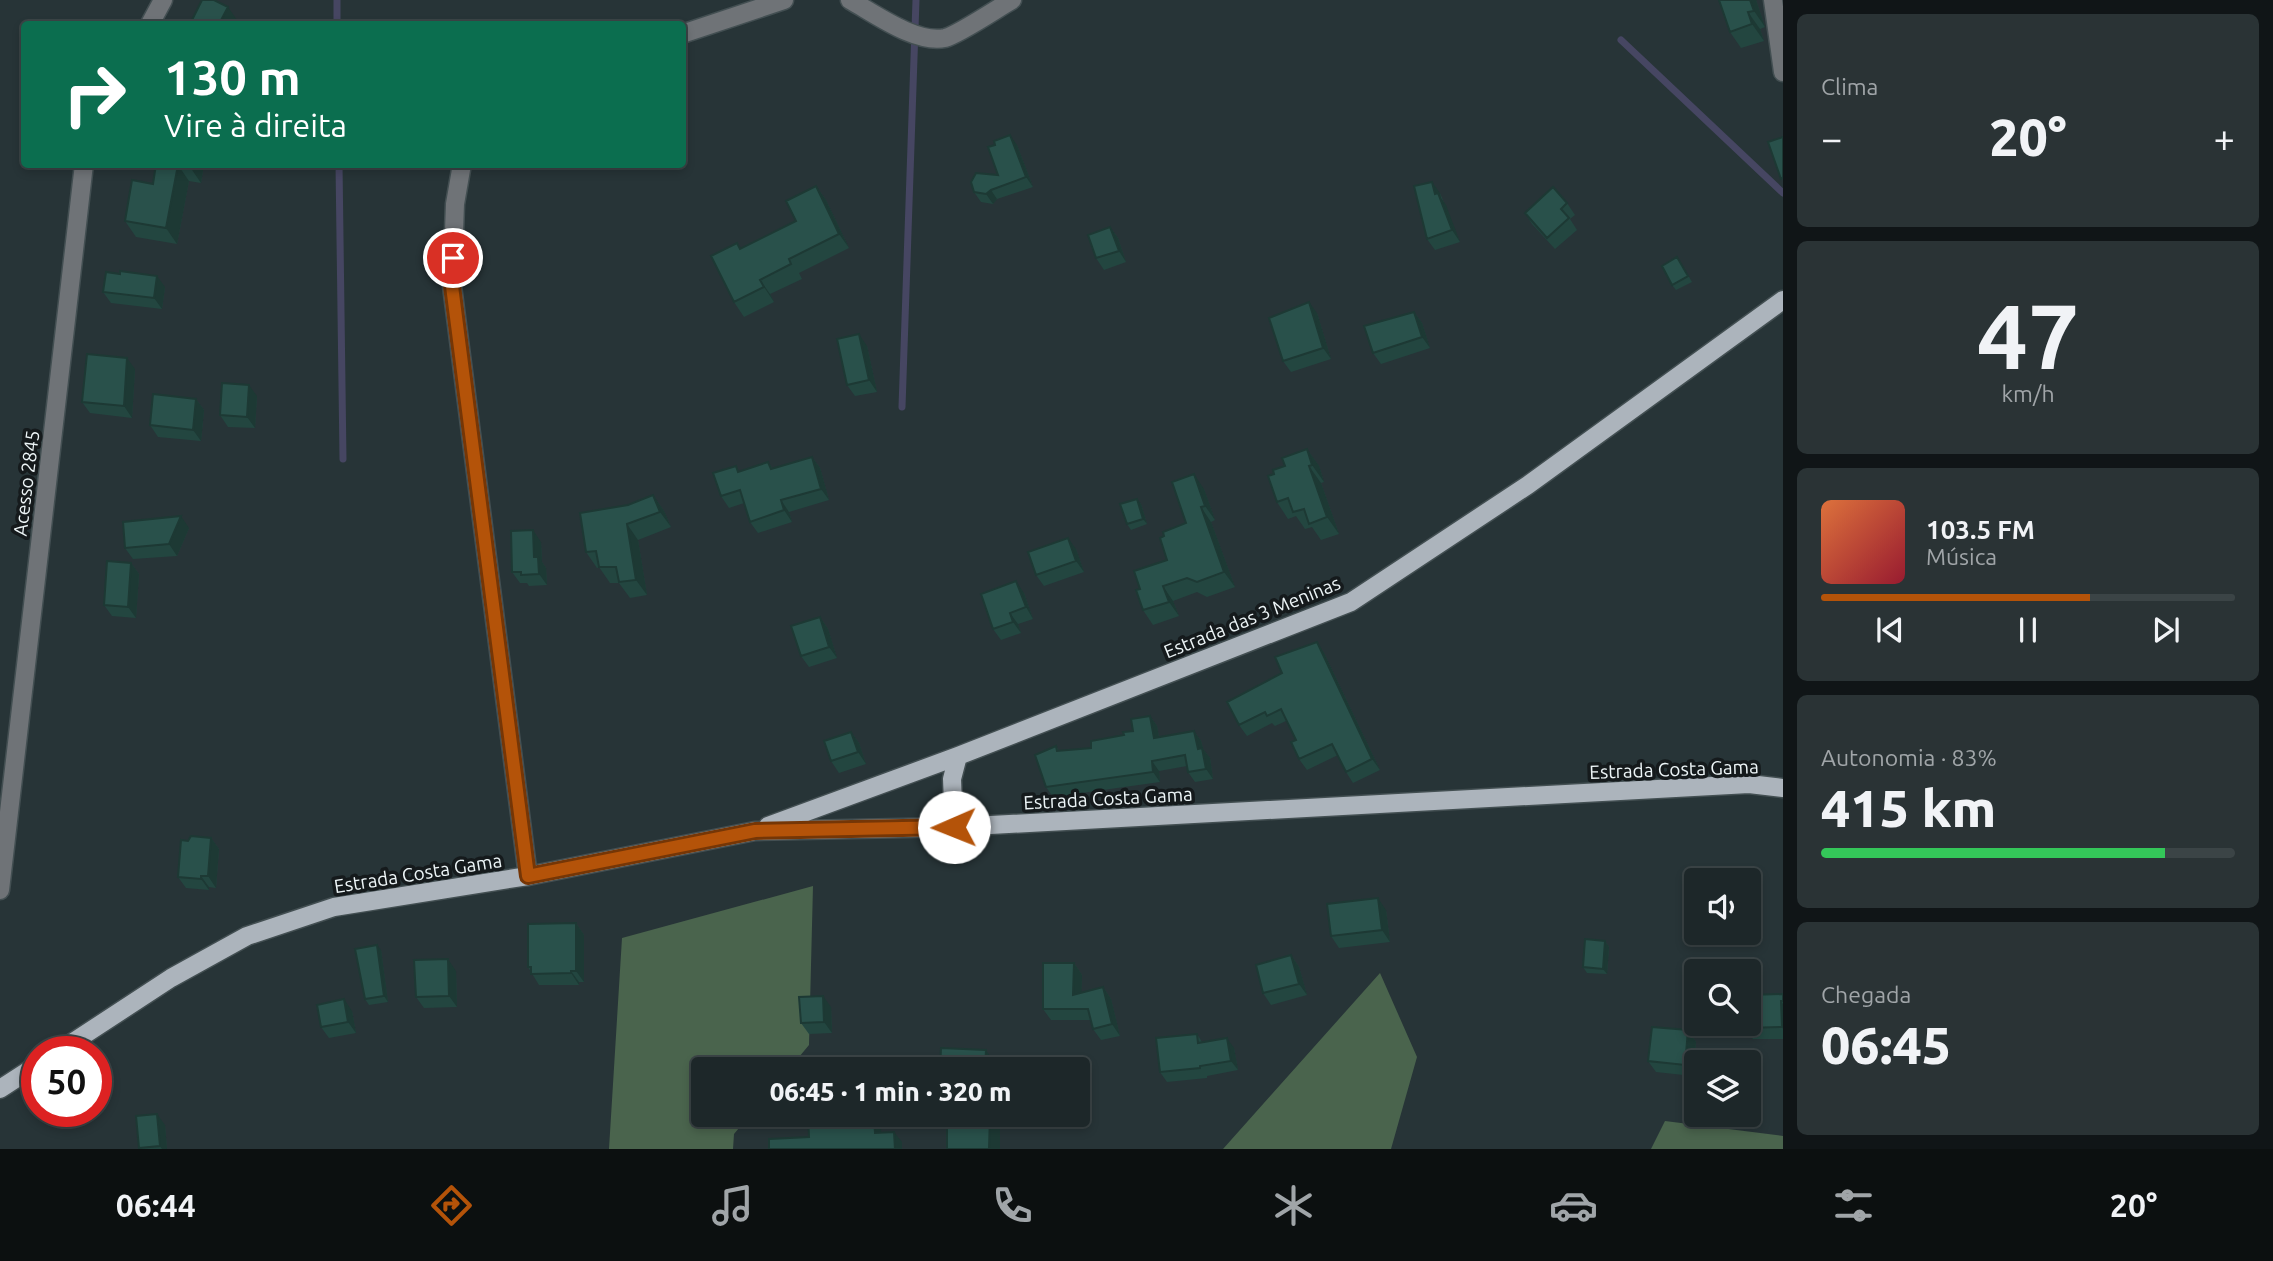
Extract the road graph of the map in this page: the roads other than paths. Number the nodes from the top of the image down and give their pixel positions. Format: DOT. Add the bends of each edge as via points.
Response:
graph roads {
  1 [pos="163,0"];
  2 [pos="784,0"];
  3 [pos="850,0"];
  4 [pos="1012,0"];
  5 [pos="1773,0"];
  6 [pos="152,21"];
  7 [pos="686,33"];
  8 [pos="1783,72"];
  9 [pos="84,168"];
  10 [pos="461,168"];
  11 [pos="1783,300"];
  12 [pos="958,757"];
  13 [pos="1783,788"];
  14 [pos="954,827"];
  15 [pos="755,831"];
  16 [pos="528,876"];
  17 [pos="0,890"];
  18 [pos="82,1036"];
  19 [pos="21,1075"];
  20 [pos="0,1089"];
  1 -- 6 [label="street"];
  2 -- 7 [label="street"];
  3 -- 4 [label="street" via="925,38 946,38"];
  5 -- 8 [label="street"];
  9 -- 17 [label="street, Acesso 2845"];
  10 -- 16 [label="street" via="452,286"];
  11 -- 12 [label="main road, Estrada das 3 Meninas" via="1528,485 1351,602"];
  12 -- 14 [label="main road" via="952,779"];
  12 -- 15 [label="main road, Estrada das 3 Meninas"];
  13 -- 14 [label="main road, Estrada Costa Gama" via="1749,784"];
  14 -- 15 [label="main road, Estrada Costa Gama"];
  15 -- 16 [label="main road, Estrada Costa Gama"];
  16 -- 18 [label="main road, Estrada Costa Gama" via="334,907 247,936 171,978"];
  19 -- 20 [label="main road"];
}
